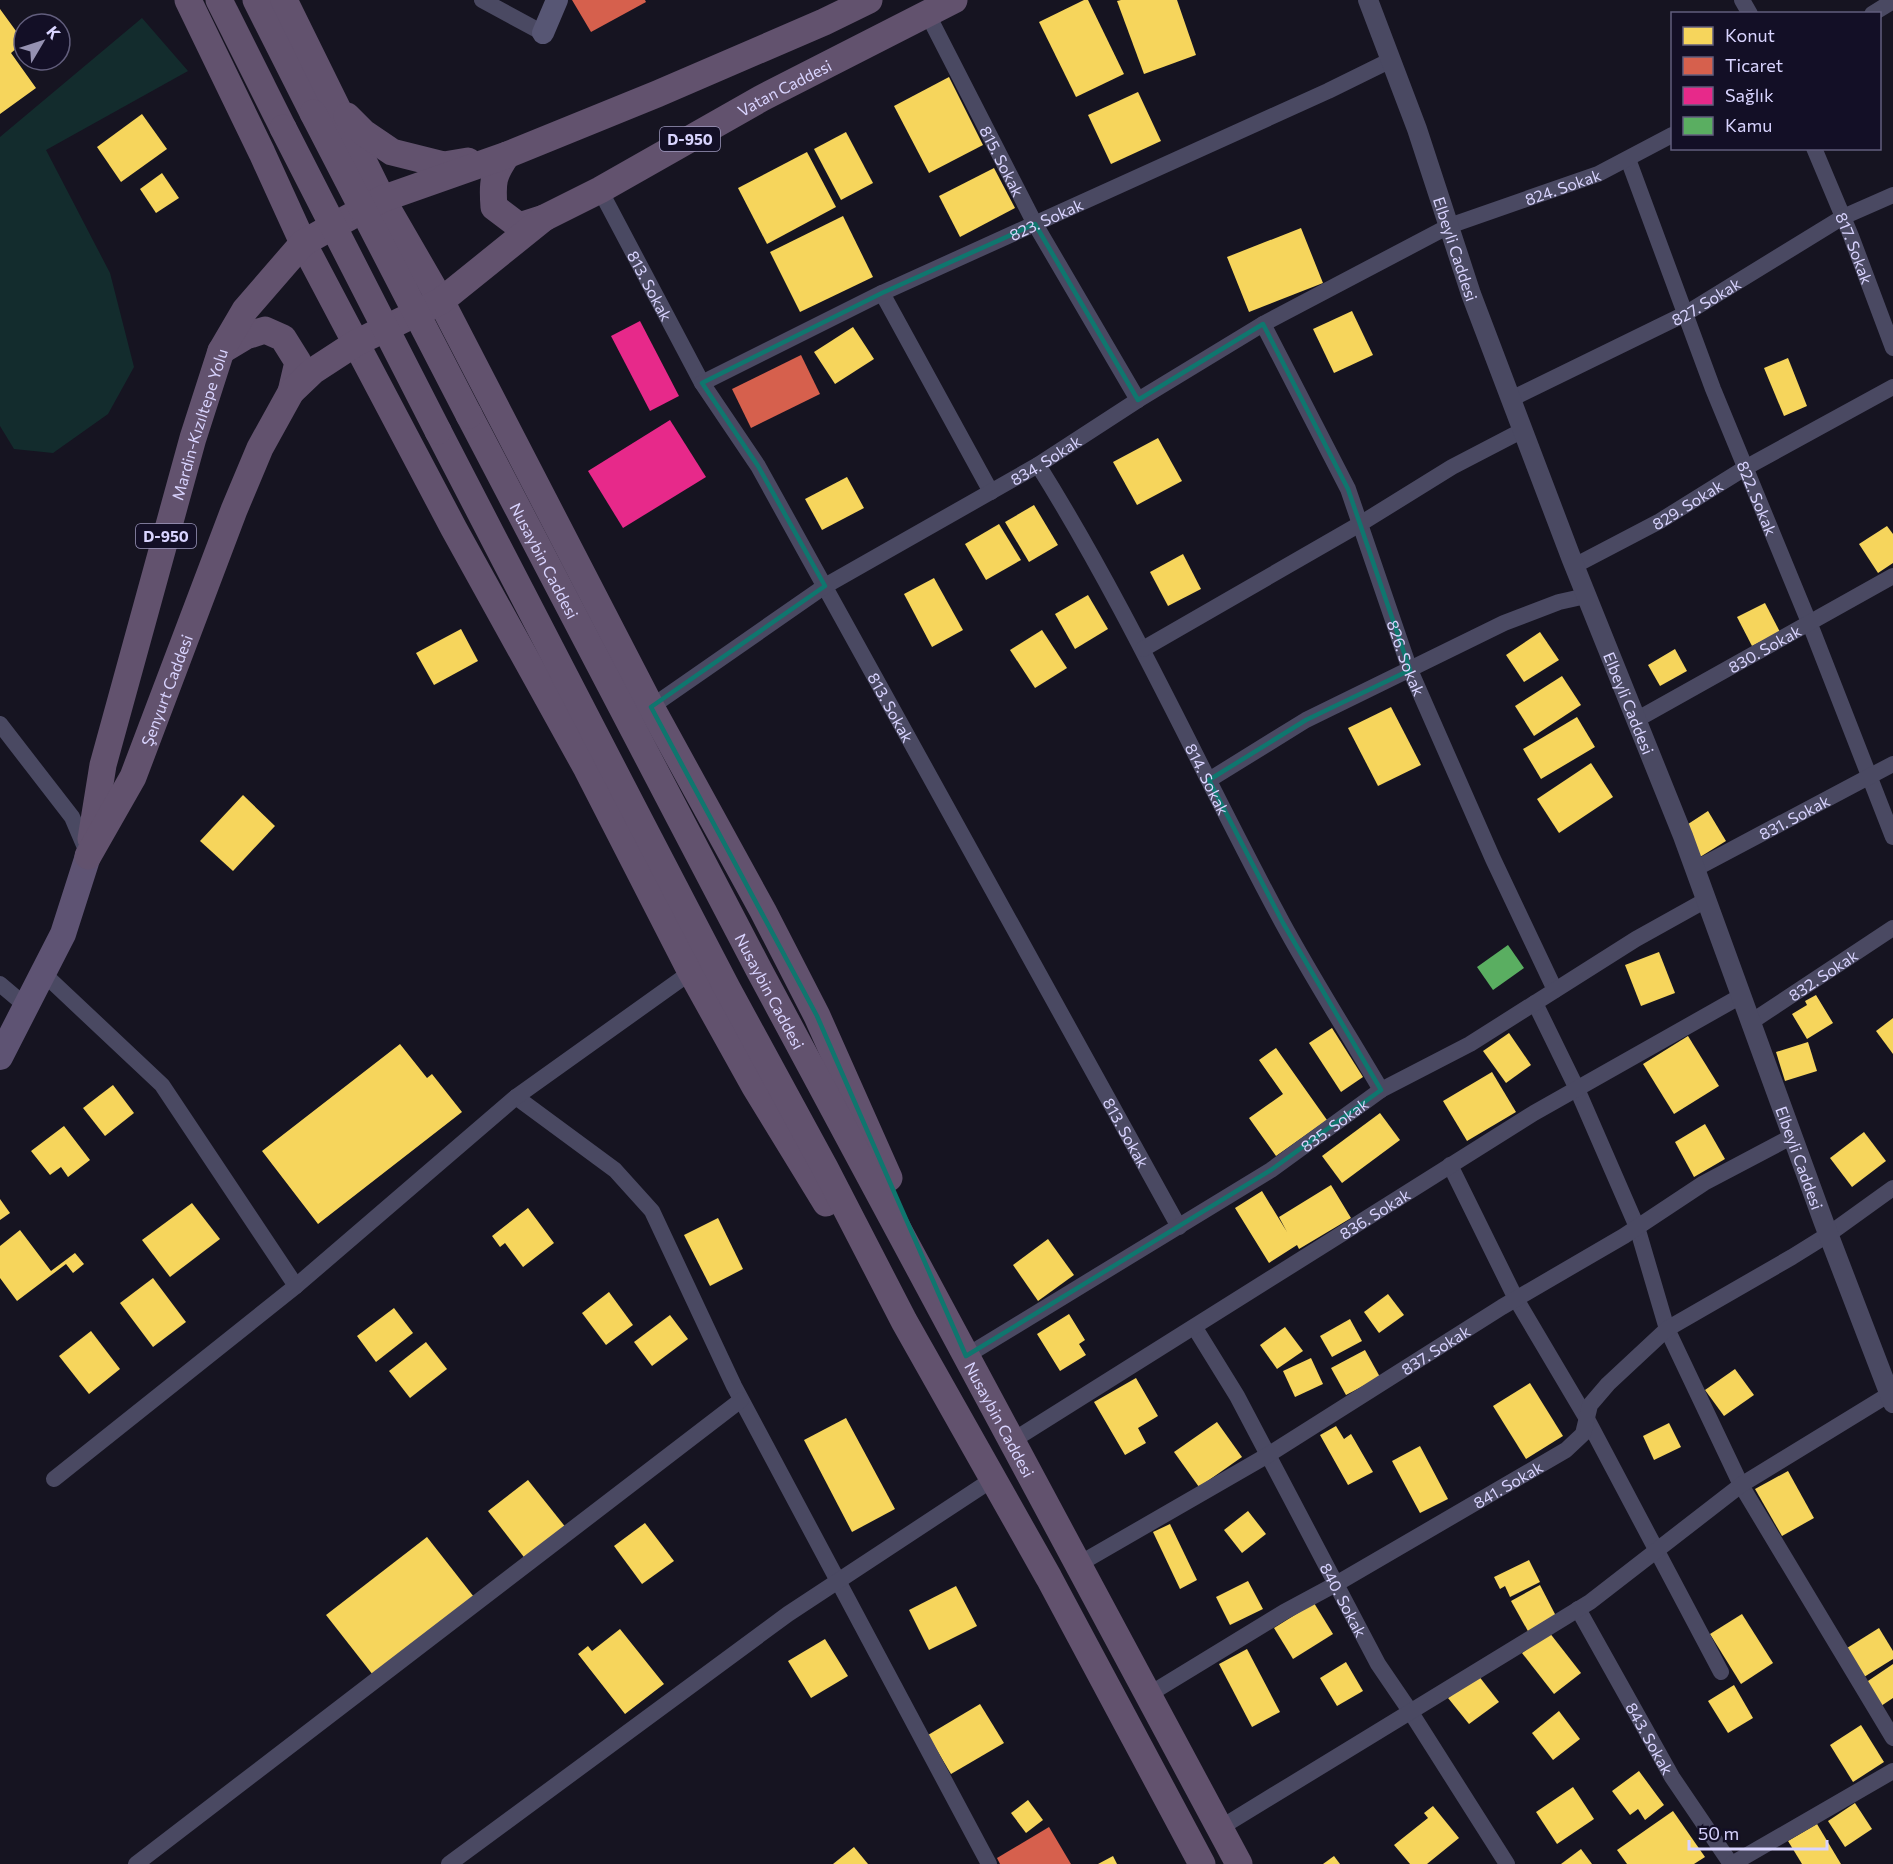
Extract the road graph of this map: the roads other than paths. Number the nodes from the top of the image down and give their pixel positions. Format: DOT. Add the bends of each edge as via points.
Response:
graph roads {
  1 [pos="188,0"];
  2 [pos="219,0"];
  3 [pos="256,0"];
  4 [pos="284,0"];
  5 [pos="482,0"];
  6 [pos="557,0"];
  7 [pos="869,0"];
  8 [pos="954,0"];
  9 [pos="1368,0"];
  10 [pos="1893,1"];
  11 [pos="1875,12"];
  12 [pos="927,13"];
  13 [pos="543,33"];
  14 [pos="1391,60"];
  15 [pos="323,108"];
  16 [pos="1671,136"];
  17 [pos="1816,150"];
  18 [pos="507,155"];
  19 [pos="1628,159"];
  20 [pos="600,190"];
  21 [pos="1893,195"];
  22 [pos="382,199"];
  23 [pos="1843,217"];
  24 [pos="544,218"];
  25 [pos="1035,224"];
  26 [pos="1449,225"];
  27 [pos="303,243"];
  28 [pos="882,293"];
  29 [pos="441,301"];
  30 [pos="1685,314"];
  31 [pos="1263,324"];
  32 [pos="356,343"];
  33 [pos="1893,348"];
  34 [pos="221,351"];
  35 [pos="702,383"];
  36 [pos="1893,387"];
  37 [pos="291,392"];
  38 [pos="1511,399"];
  39 [pos="1138,400"];
  40 [pos="1523,430"];
  41 [pos="1038,465"];
  42 [pos="1745,468"];
  43 [pos="991,492"];
  44 [pos="1360,524"];
  45 [pos="1574,566"];
  46 [pos="1893,576"];
  47 [pos="825,586"];
  48 [pos="1586,596"];
  49 [pos="1810,624"];
  50 [pos="1143,649"];
  51 [pos="1410,670"];
  52 [pos="651,707"];
  53 [pos="1636,720"];
  54 [pos="0,724"];
  55 [pos="1893,764"];
  56 [pos="1870,777"];
  57 [pos="1209,780"];
  58 [pos="1893,837"];
  59 [pos="88,856"];
  60 [pos="1695,869"];
  61 [pos="1706,900"];
  62 [pos="1893,928"];
  63 [pos="691,972"];
  64 [pos="43,973"];
  65 [pos="0,984"];
  66 [pos="1555,990"];
  67 [pos="1741,996"];
  68 [pos="1535,1003"];
  69 [pos="26,1006"];
  70 [pos="1751,1022"];
  71 [pos="0,1057"];
  72 [pos="1577,1089"];
  73 [pos="1381,1090"];
  74 [pos="516,1097"];
  75 [pos="1792,1136"];
  76 [pos="1450,1165"];
  77 [pos="1893,1188"];
  78 [pos="1179,1227"];
  79 [pos="1638,1227"];
  80 [pos="1829,1234"];
  81 [pos="296,1286"];
  82 [pos="1516,1299"];
  83 [pos="904,1322"];
  84 [pos="1195,1328"];
  85 [pos="1667,1329"];
  86 [pos="966,1356"];
  87 [pos="1891,1399"];
  88 [pos="741,1400"];
  89 [pos="1587,1419"];
  90 [pos="1012,1441"];
  91 [pos="1268,1455"];
  92 [pos="54,1479"];
  93 [pos="993,1479"];
  94 [pos="1741,1485"];
  95 [pos="1656,1549"];
  96 [pos="1079,1564"];
  97 [pos="837,1580"];
  98 [pos="1336,1584"];
  99 [pos="1578,1609"];
  100 [pos="1721,1672"];
  101 [pos="1148,1695"];
  102 [pos="1410,1711"];
  103 [pos="1893,1738"];
  104 [pos="1893,1771"];
  105 [pos="1220,1828"];
  106 [pos="136,1864"];
  107 [pos="449,1864"];
  108 [pos="989,1864"];
  109 [pos="1202,1864"];
  110 [pos="1239,1864"];
  111 [pos="1507,1864"];
  112 [pos="1732,1864"];
  1 -- 27 [label="highway"];
  2 -- 83 [label="highway, bridge" via="656,852"];
  3 -- 15 [label="highway"];
  4 -- 15 [label="highway"];
  5 -- 13 [label="street"];
  6 -- 13 [label="main road"];
  7 -- 18 [label="highway, D-950"];
  8 -- 12 [label="highway, Vatan Caddesi / D-950"];
  9 -- 14 [label="street, Elbeyli Caddesi"];
  10 -- 11 [label="street"];
  12 -- 20 [label="highway, Vatan Caddesi / D-950" via="762,98"];
  12 -- 25 [label="street, 815. Sokak"];
  14 -- 25 [label="street, 823. Sokak"];
  14 -- 26 [label="street, Elbeyli Caddesi"];
  15 -- 18 [label="highway" via="392,152 444,165"];
  15 -- 22 [label="highway"];
  15 -- 86 [label="highway, Nusaybin Caddesi, bridge" via="469,415"];
  16 -- 19 [label="street, 824. Sokak"];
  17 -- 23 [label="street, 817. Sokak"];
  18 -- 22 [label="highway, D-950"];
  18 -- 24 [label="highway" via="492,186 494,207 519,226"];
  19 -- 26 [label="street, 824. Sokak" via="1598,174"];
  19 -- 30 [label="street, 822. Sokak"];
  20 -- 24 [label="highway, Vatan Caddesi / D-950"];
  20 -- 35 [label="street, 813. Sokak"];
  21 -- 23 [label="street, 827. Sokak"];
  22 -- 27 [label="highway, Mardin-Kızıltepe Yolu / D-950"];
  22 -- 29 [label="highway"];
  23 -- 30 [label="street, 827. Sokak"];
  23 -- 33 [label="street, 817. Sokak"];
  24 -- 29 [label="highway, Vatan Caddesi / D-950"];
  25 -- 28 [label="street, 823. Sokak"];
  25 -- 39 [label="street, 815. Sokak"];
  26 -- 31 [label="street, 834. Sokak"];
  26 -- 38 [label="street, Elbeyli Caddesi"];
  27 -- 32 [label="highway"];
  27 -- 34 [label="highway, Mardin-Kızıltepe Yolu / D-950" via="245,310"];
  28 -- 35 [label="street, 823. Sokak"];
  28 -- 43 [label="street"];
  29 -- 32 [label="highway, D-950"];
  29 -- 52 [label="highway"];
  30 -- 38 [label="street, 827. Sokak"];
  30 -- 42 [label="street, 822. Sokak"];
  31 -- 39 [label="street, 834. Sokak"];
  31 -- 44 [label="street, 826. Sokak" via="1348,489"];
  32 -- 37 [label="highway, Şenyurt Caddesi / D-950"];
  32 -- 63 [label="highway" via="587,770"];
  34 -- 37 [label="highway" via="265,330 283,338 298,362"];
  34 -- 59 [label="highway, Mardin-Kızıltepe Yolu / D-950" via="193,438 103,765"];
  35 -- 47 [label="street, 813. Sokak" via="758,466"];
  36 -- 42 [label="street, 829. Sokak"];
  37 -- 59 [label="highway, Şenyurt Caddesi / D-950" via="260,448 238,500 134,777"];
  38 -- 40 [label="street, Elbeyli Caddesi"];
  39 -- 41 [label="street, 834. Sokak"];
  40 -- 44 [label="street" via="1452,467"];
  40 -- 45 [label="street, Elbeyli Caddesi"];
  41 -- 43 [label="street, 834. Sokak"];
  41 -- 50 [label="street, 814. Sokak"];
  42 -- 45 [label="street, 829. Sokak" via="1660,521"];
  42 -- 49 [label="street, 822. Sokak"];
  43 -- 47 [label="street, 834. Sokak"];
  44 -- 50 [label="street"];
  44 -- 51 [label="street, 826. Sokak"];
  45 -- 48 [label="street, Elbeyli Caddesi"];
  46 -- 49 [label="street, 830. Sokak"];
  47 -- 52 [label="street, 834. Sokak"];
  47 -- 78 [label="street, 813. Sokak"];
  48 -- 51 [label="street" via="1504,623"];
  48 -- 53 [label="street, Elbeyli Caddesi"];
  49 -- 53 [label="street, 830. Sokak"];
  49 -- 56 [label="street, 822. Sokak"];
  50 -- 57 [label="street, 814. Sokak"];
  51 -- 57 [label="street" via="1306,720"];
  51 -- 66 [label="street, 826. Sokak"];
  52 -- 86 [label="highway" via="817,1016"];
  53 -- 60 [label="street, Elbeyli Caddesi"];
  54 -- 59 [label="street" via="72,817"];
  55 -- 56 [label="street, 831. Sokak"];
  56 -- 58 [label="street, 822. Sokak"];
  56 -- 60 [label="street, 831. Sokak"];
  57 -- 73 [label="street, 814. Sokak" via="1283,922"];
  59 -- 64 [label="main road, Şenyurt Caddesi / D-950" via="63,934"];
  60 -- 61 [label="street, Elbeyli Caddesi"];
  61 -- 66 [label="street, 835. Sokak"];
  61 -- 67 [label="street, Elbeyli Caddesi"];
  62 -- 70 [label="street, 832. Sokak"];
  63 -- 74 [label="street"];
  63 -- 83 [label="highway" via="811,1181"];
  64 -- 69 [label="main road, Şenyurt Caddesi / D-950"];
  64 -- 81 [label="street" via="162,1085"];
  65 -- 69 [label="street"];
  66 -- 68 [label="street, 835. Sokak"];
  67 -- 70 [label="street, Elbeyli Caddesi"];
  67 -- 72 [label="street, 836. Sokak"];
  68 -- 72 [label="street"];
  68 -- 73 [label="street, 835. Sokak" via="1470,1044"];
  69 -- 71 [label="main road, Şenyurt Caddesi / D-950"];
  70 -- 75 [label="street, Elbeyli Caddesi"];
  72 -- 76 [label="street, 836. Sokak"];
  72 -- 79 [label="street"];
  73 -- 78 [label="street, 835. Sokak" via="1271,1170"];
  74 -- 81 [label="street"];
  74 -- 88 [label="street" via="615,1170 651,1211"];
  75 -- 79 [label="street, 837. Sokak" via="1704,1184"];
  75 -- 80 [label="street, Elbeyli Caddesi"];
  76 -- 82 [label="street"];
  76 -- 84 [label="street, 836. Sokak"];
  77 -- 80 [label="street, 841. Sokak"];
  78 -- 86 [label="street, 835. Sokak"];
  79 -- 82 [label="street, 837. Sokak"];
  79 -- 85 [label="street"];
  80 -- 85 [label="street, 841. Sokak"];
  80 -- 87 [label="street, Elbeyli Caddesi"];
  81 -- 92 [label="street"];
  82 -- 89 [label="street"];
  82 -- 91 [label="street, 837. Sokak"];
  83 -- 93 [label="highway"];
  84 -- 90 [label="street, 836. Sokak"];
  84 -- 91 [label="street, 840. Sokak"];
  85 -- 89 [label="street, 841. Sokak" via="1608,1384 1590,1405"];
  85 -- 94 [label="street"];
  86 -- 90 [label="highway, Nusaybin Caddesi"];
  87 -- 94 [label="street"];
  88 -- 97 [label="street"];
  88 -- 106 [label="street"];
  89 -- 95 [label="street"];
  89 -- 98 [label="street, 841. Sokak" via="1583,1434 1566,1450"];
  90 -- 96 [label="highway, Nusaybin Caddesi"];
  91 -- 96 [label="street, 837. Sokak"];
  91 -- 98 [label="street, 840. Sokak"];
  93 -- 97 [label="street"];
  93 -- 109 [label="highway"];
  94 -- 95 [label="street"];
  94 -- 103 [label="street"];
  95 -- 99 [label="street"];
  95 -- 100 [label="street"];
  96 -- 101 [label="highway, Nusaybin Caddesi"];
  97 -- 107 [label="street"];
  97 -- 108 [label="street"];
  98 -- 101 [label="street, 841. Sokak"];
  98 -- 102 [label="street, 840. Sokak" via="1378,1664"];
  99 -- 102 [label="street"];
  99 -- 112 [label="street, 843. Sokak" via="1672,1778"];
  101 -- 105 [label="highway, Nusaybin Caddesi"];
  102 -- 105 [label="street"];
  102 -- 111 [label="street, 840. Sokak"];
  104 -- 112 [label="street"];
  105 -- 110 [label="highway, Nusaybin Caddesi"];
}
